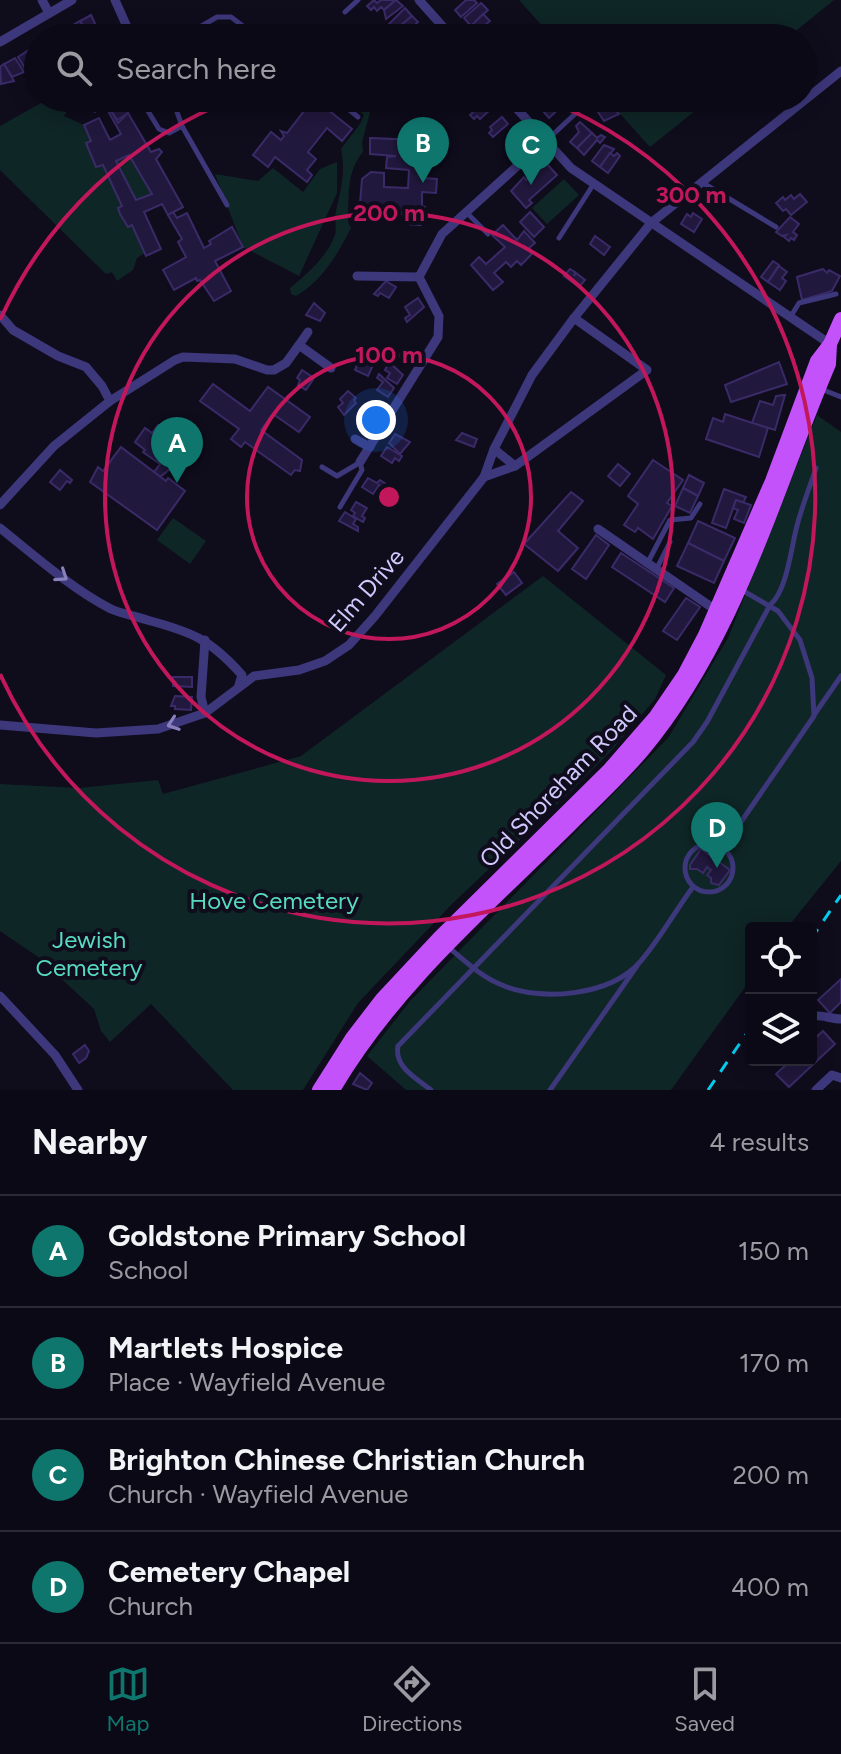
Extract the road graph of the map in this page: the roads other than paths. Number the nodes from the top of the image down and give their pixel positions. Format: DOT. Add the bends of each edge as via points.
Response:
graph roads {
  1 [pos="42,0"];
  2 [pos="72,0"];
  3 [pos="115,0"];
  4 [pos="358,0"];
  5 [pos="419,0"];
  6 [pos="345,12"];
  7 [pos="49,13"];
  8 [pos="30,24"];
  9 [pos="126,24"];
  10 [pos="205,24"];
  11 [pos="240,24"];
  12 [pos="440,24"];
  13 [pos="24,28"];
  14 [pos="0,42"];
  15 [pos="841,71"];
  16 [pos="817,90"];
  17 [pos="149,112"];
  18 [pos="177,112"];
  19 [pos="352,112"];
  20 [pos="519,112"];
  21 [pos="577,112"];
  22 [pos="790,112"];
  23 [pos="358,117"];
  24 [pos="182,126"];
  25 [pos="545,141"];
  26 [pos="703,183"];
  27 [pos="593,185"];
  28 [pos="227,205"];
  29 [pos="466,212"];
  30 [pos="651,223"];
  31 [pos="776,227"];
  32 [pos="488,234"];
  33 [pos="559,238"];
  34 [pos="357,276"];
  35 [pos="419,277"];
  36 [pos="836,294"];
  37 [pos="0,315"];
  38 [pos="790,317"];
  39 [pos="574,318"];
  40 [pos="841,319"];
  41 [pos="308,332"];
  42 [pos="830,344"];
  43 [pos="299,345"];
  44 [pos="829,365"];
  45 [pos="331,368"];
  46 [pos="814,386"];
  47 [pos="841,397"];
  48 [pos="110,401"];
  49 [pos="355,439"];
  50 [pos="370,447"];
  51 [pos="494,449"];
  52 [pos="360,462"];
  53 [pos="515,466"];
  54 [pos="322,467"];
  55 [pos="816,468"];
  56 [pos="484,477"];
  57 [pos="700,504"];
  58 [pos="0,505"];
  59 [pos="340,507"];
  60 [pos="0,528"];
  61 [pos="598,529"];
  62 [pos="670,542"];
  63 [pos="651,568"];
  64 [pos="734,586"];
  65 [pos="770,605"];
  66 [pos="721,613"];
  67 [pos="205,640"];
  68 [pos="841,676"];
  69 [pos="239,685"];
  70 [pos="205,713"];
  71 [pos="814,716"];
  72 [pos="0,725"];
  73 [pos="723,848"];
  74 [pos="693,887"];
  75 [pos="443,942"];
  76 [pos="639,964"];
  77 [pos="474,968"];
  78 [pos="0,996"];
  79 [pos="817,1014"];
  80 [pos="841,1019"];
  81 [pos="841,1078"];
  82 [pos="78,1090"];
  83 [pos="319,1090"];
  84 [pos="333,1090"];
  85 [pos="431,1090"];
  86 [pos="550,1090"];
  87 [pos="816,1090"];
  1 -- 7 [label="street"];
  2 -- 7 [label="street"];
  3 -- 9 [label="street"];
  4 -- 6 [label="lane"];
  5 -- 12 [label="street"];
  7 -- 8 [label="street"];
  10 -- 11 [label="lane" via="217,17 231,17"];
  13 -- 14 [label="street"];
  15 -- 16 [label="street, Elm Drive"];
  17 -- 24 [label="lane" via="159,129 169,133"];
  18 -- 24 [label="lane"];
  19 -- 23 [label="lane"];
  20 -- 25 [label="street"];
  21 -- 25 [label="lane"];
  22 -- 26 [label="street, Elm Drive"];
  24 -- 28 [label="lane"];
  25 -- 27 [label="street"];
  25 -- 29 [label="street"];
  26 -- 30 [label="street, Elm Drive"];
  26 -- 31 [label="lane"];
  27 -- 30 [label="street"];
  27 -- 33 [label="lane"];
  29 -- 32 [label="lane"];
  29 -- 35 [label="street" via="442,234"];
  30 -- 38 [label="street"];
  30 -- 39 [label="street, Elm Drive"];
  34 -- 35 [label="street"];
  35 -- 50 [label="street" via="439,316 438,337"];
  36 -- 38 [label="lane" via="799,303"];
  37 -- 48 [label="street" via="13,330 86,367"];
  38 -- 42 [label="street"];
  39 -- 51 [label="street, Elm Drive" via="532,375"];
  39 -- 53 [label="street" via="647,370"];
  40 -- 42 [label="main road, Old Shoreham Road"];
  41 -- 43 [label="street"];
  42 -- 44 [label="main road, Old Shoreham Road"];
  43 -- 45 [label="street"];
  43 -- 48 [label="street" via="274,370 235,359 183,357"];
  44 -- 46 [label="main road, Old Shoreham Road"];
  46 -- 47 [label="lane"];
  46 -- 64 [label="main road, Old Shoreham Road"];
  48 -- 58 [label="street" via="43,456"];
  49 -- 50 [label="street"];
  50 -- 52 [label="street"];
  51 -- 53 [label="street"];
  51 -- 56 [label="street, Elm Drive"];
  52 -- 54 [label="lane" via="337,476"];
  52 -- 59 [label="lane" via="362,470"];
  53 -- 56 [label="street"];
  55 -- 65 [label="lane" via="787,570"];
  56 -- 69 [label="street, Elm Drive" via="349,645 325,661 254,676"];
  57 -- 63 [label="lane" via="691,518 672,517"];
  60 -- 67 [label="street, one-way" via="113,609"];
  61 -- 63 [label="street"];
  62 -- 63 [label="lane"];
  63 -- 66 [label="street"];
  64 -- 65 [label="lane"];
  64 -- 66 [label="main road, Old Shoreham Road"];
  65 -- 71 [label="lane" via="800,640 812,678"];
  65 -- 77 [label="lane" via="693,742"];
  66 -- 75 [label="main road, Old Shoreham Road" via="635,742"];
  67 -- 69 [label="street" via="242,675"];
  67 -- 70 [label="street"];
  68 -- 71 [label="lane"];
  69 -- 70 [label="street"];
  70 -- 72 [label="street, one-way" via="158,729 96,733"];
  71 -- 73 [label="lane"];
  73 -- 74 [label="lane" via="708,843 687,855 685,875"];
  73 -- 74 [label="lane" via="732,861 728,883 715,891"];
  74 -- 76 [label="lane"];
  75 -- 77 [label="lane"];
  75 -- 83 [label="main road, Old Shoreham Road" via="382,999"];
  75 -- 84 [label="main road, Old Shoreham Road"];
  76 -- 77 [label="lane" via="601,986 565,994 509,988"];
  76 -- 86 [label="lane"];
  77 -- 85 [label="lane" via="398,1046 399,1063"];
  78 -- 82 [label="street" via="55,1055"];
  79 -- 80 [label="street"];
  81 -- 87 [label="street" via="832,1075"];
}
